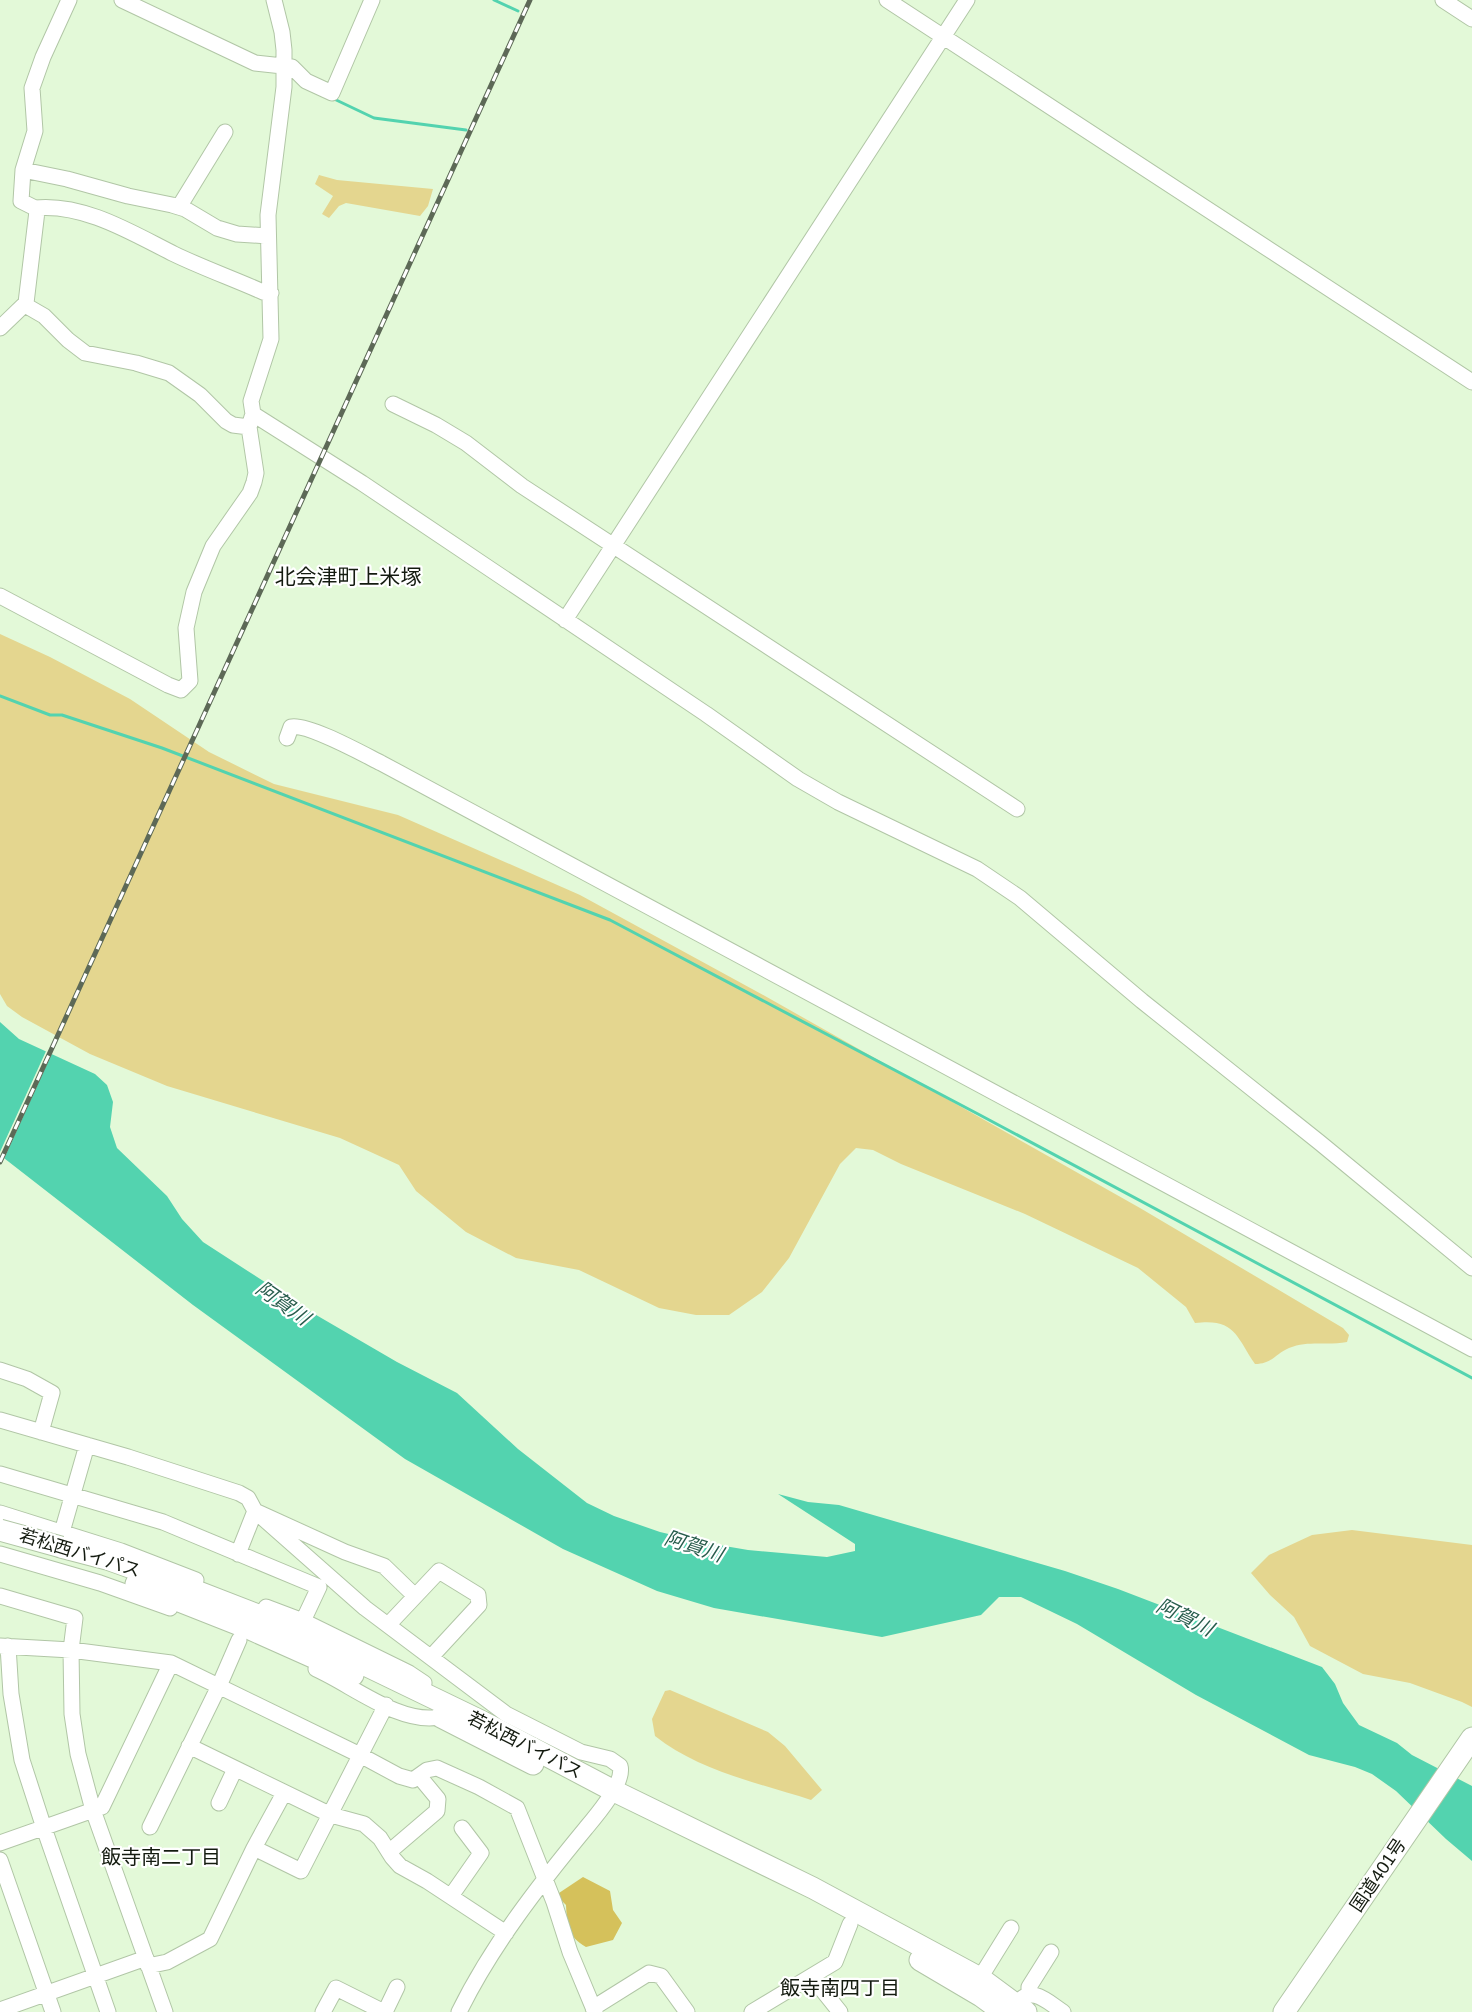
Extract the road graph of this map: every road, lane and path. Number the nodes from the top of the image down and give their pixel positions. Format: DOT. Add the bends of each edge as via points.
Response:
graph roads {
  1 [pos="69,0"];
  2 [pos="122,0"];
  3 [pos="274,0"];
  4 [pos="372,0"];
  5 [pos="887,0"];
  6 [pos="968,0"];
  7 [pos="1443,0"];
  8 [pos="1472,19"];
  9 [pos="943,37"];
  10 [pos="284,64"];
  11 [pos="225,132"];
  12 [pos="23,170"];
  13 [pos="179,207"];
  14 [pos="35,208"];
  15 [pos="268,236"];
  16 [pos="271,293"];
  17 [pos="25,304"];
  18 [pos="0,328"];
  19 [pos="1472,382"];
  20 [pos="393,404"];
  21 [pos="251,421"];
  22 [pos="613,546"];
  23 [pos="0,596"];
  24 [pos="565,620"];
  25 [pos="287,738"];
  26 [pos="1017,809"];
  27 [pos="1472,1268"];
  28 [pos="1472,1349"];
  29 [pos="0,1370"];
  30 [pos="0,1420"];
  31 [pos="41,1432"];
  32 [pos="87,1445"];
  33 [pos="0,1474"];
  34 [pos="72,1494"];
  35 [pos="255,1511"];
  36 [pos="0,1514"];
  37 [pos="0,1530"];
  38 [pos="0,1544"];
  39 [pos="54,1547"];
  40 [pos="0,1554"];
  41 [pos="238,1554"];
  42 [pos="323,1580"];
  43 [pos="0,1596"];
  44 [pos="415,1596"];
  45 [pos="303,1621"];
  46 [pos="389,1624"];
  47 [pos="239,1640"];
  48 [pos="4,1646"];
  49 [pos="71,1650"];
  50 [pos="431,1657"];
  51 [pos="171,1663"];
  52 [pos="219,1686"];
  53 [pos="422,1694"];
  54 [pos="386,1705"];
  55 [pos="440,1717"];
  56 [pos="1472,1738"];
  57 [pos="189,1746"];
  58 [pos="360,1755"];
  59 [pos="235,1769"];
  60 [pos="419,1776"];
  61 [pos="284,1793"];
  62 [pos="609,1796"];
  63 [pos="219,1803"];
  64 [pos="93,1810"];
  65 [pos="331,1815"];
  66 [pos="150,1827"];
  67 [pos="44,1828"];
  68 [pos="462,1828"];
  69 [pos="0,1843"];
  70 [pos="254,1848"];
  71 [pos="389,1852"];
  72 [pos="0,1860"];
  73 [pos="546,1879"];
  74 [pos="451,1896"];
  75 [pos="850,1924"];
  76 [pos="1011,1928"];
  77 [pos="506,1933"];
  78 [pos="1051,1952"];
  79 [pos="147,1962"];
  80 [pos="95,1976"];
  81 [pos="812,1977"];
  82 [pos="980,1978"];
  83 [pos="397,1987"];
  84 [pos="46,1992"];
  85 [pos="1019,2006"];
  86 [pos="323,2007"];
  87 [pos="0,2010"];
  88 [pos="594,2010"];
  89 [pos="54,2012"];
  90 [pos="108,2012"];
  91 [pos="165,2012"];
  92 [pos="385,2012"];
  93 [pos="459,2012"];
  94 [pos="687,2012"];
  95 [pos="752,2012"];
  96 [pos="840,2012"];
  97 [pos="1063,2012"];
  98 [pos="1284,2012"];
  1 -- 12 [label="street" via="32,88 35,131"];
  2 -- 10 [label="street" via="255,63"];
  3 -- 10 [label="street"];
  4 -- 10 [label="street" via="332,93 306,81"];
  5 -- 9 [label="street"];
  6 -- 9 [label="street"];
  7 -- 8 [label="street"];
  9 -- 19 [label="street"];
  9 -- 22 [label="street"];
  10 -- 15 [label="street"];
  11 -- 13 [label="street"];
  12 -- 13 [label="street"];
  12 -- 14 [label="street" via="21,201"];
  13 -- 15 [label="street" via="217,228"];
  14 -- 16 [label="street" via="50,206 107,221 175,255"];
  14 -- 17 [label="street"];
  15 -- 16 [label="street"];
  16 -- 21 [label="street" via="272,339 251,402"];
  17 -- 18 [label="street"];
  17 -- 21 [label="street" via="85,353 169,373 200,395 226,422 233,425"];
  20 -- 22 [label="street" via="466,443 515,481"];
  21 -- 23 [label="street" via="255,482 213,546 194,592 186,628 190,681 185,688 168,685"];
  21 -- 24 [label="street" via="362,483"];
  22 -- 24 [label="street"];
  22 -- 26 [label="street"];
  24 -- 27 [label="street" via="798,778 838,802 977,869 1020,898"];
  25 -- 28 [label="street" via="291,727 297,725 381,763"];
  29 -- 31 [label="street" via="52,1393"];
  30 -- 31 [label="street"];
  31 -- 32 [label="street"];
  32 -- 34 [label="street"];
  32 -- 35 [label="street" via="239,1493 248,1498"];
  33 -- 34 [label="street"];
  34 -- 39 [label="street"];
  34 -- 41 [label="street" via="163,1522"];
  35 -- 41 [label="street"];
  35 -- 42 [label="street"];
  35 -- 44 [label="street" via="384,1566"];
  36 -- 39 [label="street"];
  37 -- 39 [label="highway, 若松西バイパス, bridge"];
  38 -- 39 [label="highway, 若松西バイパス"];
  39 -- 40 [label="street"];
  39 -- 45 [label="street" via="121,1551"];
  39 -- 53 [label="highway, 若松西バイパス" via="106,1559 276,1622"];
  39 -- 54 [label="street" via="100,1583 233,1632"];
  39 -- 55 [label="highway, 若松西バイパス" via="330,1664"];
  41 -- 42 [label="street"];
  42 -- 45 [label="street"];
  42 -- 46 [label="street"];
  43 -- 49 [label="street" via="75,1618"];
  44 -- 46 [label="street"];
  44 -- 50 [label="street" via="439,1571 478,1595 478,1605"];
  45 -- 53 [label="street" via="409,1672 424,1683"];
  46 -- 50 [label="street"];
  47 -- 52 [label="street"];
  48 -- 49 [label="street"];
  48 -- 67 [label="street" via="22,1760"];
  49 -- 51 [label="street"];
  49 -- 64 [label="street" via="72,1714"];
  50 -- 62 [label="street" via="506,1714 581,1752 614,1761 622,1773"];
  51 -- 52 [label="street"];
  51 -- 64 [label="street" via="102,1807"];
  52 -- 57 [label="street"];
  52 -- 58 [label="street"];
  53 -- 62 [label="highway, 若松西バイパス" via="483,1722"];
  54 -- 55 [label="street" via="421,1719"];
  54 -- 58 [label="street"];
  55 -- 62 [label="highway, 若松西バイパス"];
  56 -- 98 [label="highway, 国道401号"];
  57 -- 59 [label="street"];
  57 -- 66 [label="street"];
  58 -- 60 [label="street" via="408,1780"];
  58 -- 65 [label="street"];
  59 -- 61 [label="street"];
  59 -- 63 [label="street"];
  60 -- 71 [label="street" via="438,1799 437,1811"];
  60 -- 73 [label="street" via="437,1768 517,1808"];
  61 -- 65 [label="street"];
  61 -- 70 [label="street"];
  62 -- 73 [label="street"];
  62 -- 75 [label="highway, 若松西バイパス"];
  62 -- 82 [label="highway, 若松西バイパス" via="813,1888"];
  64 -- 67 [label="street"];
  64 -- 79 [label="street"];
  65 -- 70 [label="street" via="301,1871"];
  65 -- 71 [label="street" via="364,1824"];
  67 -- 69 [label="street"];
  67 -- 80 [label="street"];
  68 -- 74 [label="street" via="481,1853"];
  70 -- 79 [label="street" via="210,1939 167,1962"];
  71 -- 74 [label="street" via="400,1866"];
  72 -- 84 [label="street"];
  73 -- 77 [label="street"];
  73 -- 88 [label="street"];
  74 -- 77 [label="street"];
  75 -- 81 [label="street" via="835,1962"];
  75 -- 85 [label="highway, 若松西バイパス" via="981,1996"];
  76 -- 82 [label="street"];
  77 -- 93 [label="street"];
  78 -- 85 [label="street"];
  79 -- 80 [label="street"];
  79 -- 91 [label="street"];
  80 -- 84 [label="street"];
  80 -- 90 [label="street"];
  81 -- 95 [label="street"];
  81 -- 96 [label="street"];
  82 -- 85 [label="highway, 若松西バイパス"];
  83 -- 92 [label="street"];
  84 -- 87 [label="street"];
  84 -- 89 [label="street"];
  85 -- 97 [label="street" via="1042,1997"];
  86 -- 92 [label="street" via="336,1988"];
  88 -- 94 [label="street" via="649,1973 661,1976"];
}
